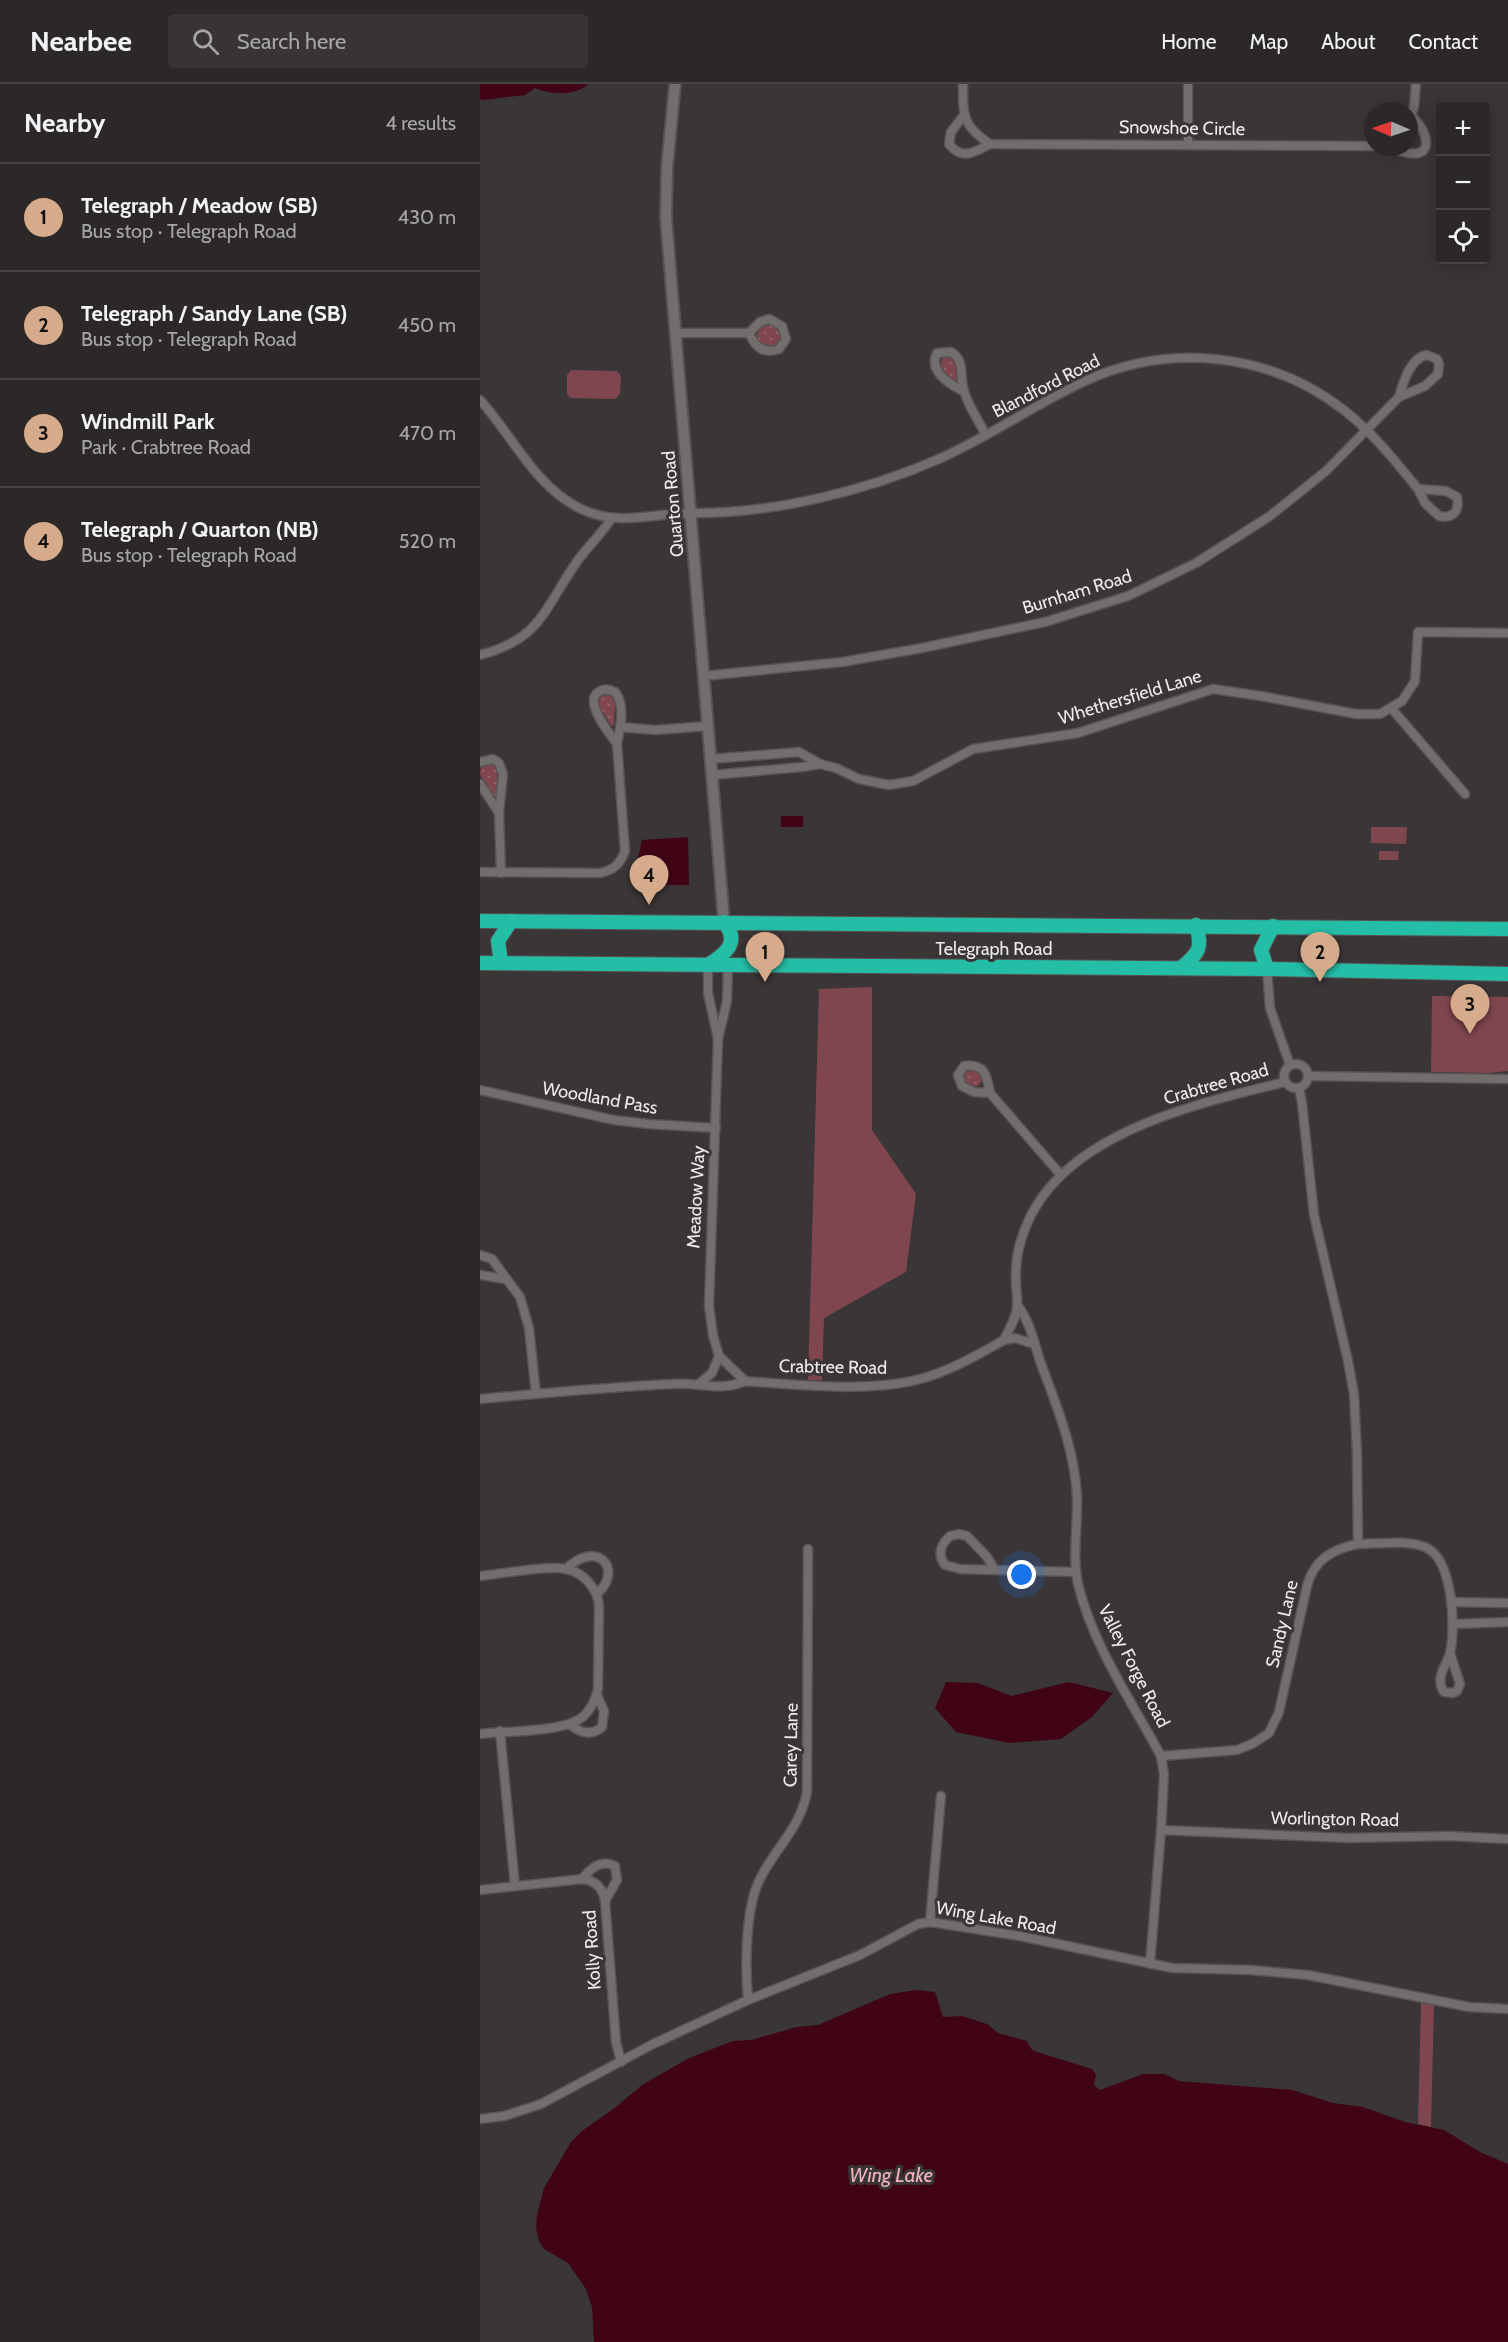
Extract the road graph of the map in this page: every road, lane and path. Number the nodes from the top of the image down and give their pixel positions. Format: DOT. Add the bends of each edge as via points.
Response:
graph roads {
  1 [pos="675,84"];
  2 [pos="963,84"];
  3 [pos="1188,84"];
  4 [pos="1416,84"];
  5 [pos="1413,102"];
  6 [pos="964,115"];
  7 [pos="1418,126"];
  8 [pos="990,144"];
  9 [pos="1188,144"];
  10 [pos="1364,146"];
  11 [pos="1418,152"];
  12 [pos="675,333"];
  13 [pos="749,333"];
  14 [pos="963,391"];
  15 [pos="1399,397"];
  16 [pos="480,400"];
  17 [pos="1366,430"];
  18 [pos="986,435"];
  19 [pos="1418,489"];
  20 [pos="690,513"];
  21 [pos="611,519"];
  22 [pos="1508,633"];
  23 [pos="480,655"];
  24 [pos="703,676"];
  25 [pos="1392,709"];
  26 [pos="708,726"];
  27 [pos="620,727"];
  28 [pos="616,744"];
  29 [pos="710,759"];
  30 [pos="480,762"];
  31 [pos="820,764"];
  32 [pos="712,775"];
  33 [pos="480,784"];
  34 [pos="1465,794"];
  35 [pos="499,813"];
  36 [pos="480,872"];
  37 [pos="501,873"];
  38 [pos="480,921"];
  39 [pos="511,921"];
  40 [pos="724,922"];
  41 [pos="1196,925"];
  42 [pos="1273,926"];
  43 [pos="1508,929"];
  44 [pos="480,963"];
  45 [pos="501,963"];
  46 [pos="708,965"];
  47 [pos="728,965"];
  48 [pos="1181,968"];
  49 [pos="1267,969"];
  50 [pos="1508,974"];
  51 [pos="718,1039"];
  52 [pos="1290,1065"];
  53 [pos="1308,1076"];
  54 [pos="1508,1079"];
  55 [pos="1285,1082"];
  56 [pos="1299,1088"];
  57 [pos="480,1090"];
  58 [pos="990,1093"];
  59 [pos="716,1128"];
  60 [pos="1060,1174"];
  61 [pos="480,1255"];
  62 [pos="480,1275"];
  63 [pos="505,1279"];
  64 [pos="1018,1306"];
  65 [pos="1004,1340"];
  66 [pos="1034,1344"];
  67 [pos="719,1356"];
  68 [pos="745,1381"];
  69 [pos="700,1383"];
  70 [pos="536,1394"];
  71 [pos="480,1399"];
  72 [pos="1358,1544"];
  73 [pos="808,1549"];
  74 [pos="566,1569"];
  75 [pos="995,1570"];
  76 [pos="1076,1572"];
  77 [pos="480,1576"];
  78 [pos="597,1594"];
  79 [pos="1452,1602"];
  80 [pos="1508,1603"];
  81 [pos="1508,1622"];
  82 [pos="1452,1624"];
  83 [pos="1450,1653"];
  84 [pos="597,1695"];
  85 [pos="569,1724"];
  86 [pos="500,1731"];
  87 [pos="480,1734"];
  88 [pos="1161,1756"];
  89 [pos="941,1796"];
  90 [pos="1161,1830"];
  91 [pos="1508,1839"];
  92 [pos="582,1879"];
  93 [pos="515,1886"];
  94 [pos="480,1890"];
  95 [pos="605,1901"];
  96 [pos="930,1922"];
  97 [pos="1150,1964"];
  98 [pos="748,2000"];
  99 [pos="1508,2009"];
  100 [pos="621,2062"];
  101 [pos="480,2119"];
  1 -- 12 [label="street, Quarton Road" via="666,197"];
  2 -- 6 [label="street"];
  3 -- 9 [label="street"];
  4 -- 5 [label="street"];
  6 -- 8 [label="street" via="975,132"];
  6 -- 8 [label="street, Snowshoe Circle" via="951,132 952,148 967,154"];
  7 -- 11 [label="street" via="1426,139 1425,147"];
  8 -- 9 [label="street, Snowshoe Circle"];
  9 -- 10 [label="street, Snowshoe Circle"];
  12 -- 13 [label="street"];
  12 -- 20 [label="street, Quarton Road"];
  13 -- 13 [label="street" via="760,322 773,319 782,326 786,339 779,349 768,351 757,348"];
  14 -- 14 [label="street" via="959,360 951,352 937,353 937,371"];
  14 -- 18 [label="street"];
  15 -- 15 [label="street" via="1434,379 1439,369 1437,359 1427,355 1417,358"];
  15 -- 17 [label="street, Burnham Road"];
  16 -- 21 [label="street" via="549,485 581,509"];
  17 -- 18 [label="street, Blandford Road" via="1328,398 1293,379 1243,362 1180,358 1131,364 1106,373"];
  17 -- 19 [label="street, Blandford Road"];
  17 -- 24 [label="street, Burnham Road" via="1326,471 1270,516 1222,549 1128,596 1045,622 922,648 842,662"];
  18 -- 20 [label="street, Blandford Road" via="941,458 848,490 749,511"];
  19 -- 19 [label="street, Blandford Road" via="1425,503 1439,516 1448,517 1457,509 1457,497 1452,493"];
  20 -- 21 [label="street, Blandford Road"];
  20 -- 24 [label="street, Quarton Road"];
  21 -- 23 [label="street" via="581,556 540,622 518,641"];
  22 -- 25 [label="street" via="1418,632 1415,681"];
  24 -- 26 [label="street, Quarton Road"];
  25 -- 31 [label="street, Whethersfield Lane" via="1380,714 1356,714 1213,689 1078,733 973,749 900,784 877,784"];
  25 -- 34 [label="street"];
  26 -- 27 [label="street" via="655,730"];
  26 -- 29 [label="street, Quarton Road"];
  27 -- 28 [label="street"];
  27 -- 28 [label="street" via="618,696 609,689 598,691 594,705"];
  28 -- 37 [label="street" via="625,851 622,861 600,873"];
  29 -- 31 [label="street, Whethersfield Lane" via="799,752"];
  29 -- 32 [label="street, Quarton Road"];
  30 -- 35 [label="street" via="493,759 502,769"];
  31 -- 32 [label="street, Whethersfield Lane"];
  32 -- 40 [label="street, Quarton Road"];
  33 -- 35 [label="street"];
  35 -- 37 [label="street"];
  36 -- 37 [label="street"];
  38 -- 39 [label="highway, Telegraph Road"];
  39 -- 40 [label="highway, Telegraph Road"];
  39 -- 45 [label="highway" via="498,941"];
  40 -- 41 [label="highway, Telegraph Road"];
  40 -- 46 [label="highway" via="731,936 729,946 724,955"];
  41 -- 42 [label="highway, Telegraph Road"];
  41 -- 48 [label="highway" via="1199,947"];
  42 -- 43 [label="highway, Telegraph Road"];
  42 -- 49 [label="highway" via="1261,950"];
  44 -- 45 [label="highway, Telegraph Road"];
  45 -- 46 [label="highway, Telegraph Road"];
  46 -- 47 [label="highway, Telegraph Road"];
  46 -- 51 [label="street, Meadow Way" via="708,993"];
  47 -- 48 [label="highway, Telegraph Road"];
  47 -- 51 [label="street, Meadow Way" via="727,1001"];
  48 -- 49 [label="highway, Telegraph Road"];
  49 -- 50 [label="highway, Telegraph Road"];
  49 -- 52 [label="street" via="1270,1008"];
  51 -- 59 [label="street, Meadow Way"];
  52 -- 53 [label="street" via="1302,1065"];
  52 -- 55 [label="street" via="1284,1072"];
  53 -- 54 [label="street"];
  53 -- 56 [label="street"];
  55 -- 56 [label="street"];
  55 -- 60 [label="street, Crabtree Road" via="1170,1113 1122,1135"];
  56 -- 72 [label="street" via="1314,1215 1354,1394"];
  57 -- 59 [label="street, Woodland Pass" via="614,1120"];
  58 -- 60 [label="street"];
  59 -- 67 [label="street, Meadow Way" via="709,1291"];
  60 -- 64 [label="street, Crabtree Road" via="1037,1204 1020,1241 1016,1269"];
  61 -- 63 [label="street" via="492,1259"];
  62 -- 63 [label="street"];
  63 -- 70 [label="street" via="520,1297 528,1320"];
  64 -- 65 [label="street, Crabtree Road"];
  64 -- 66 [label="street, Valley Forge Road"];
  65 -- 66 [label="street" via="1015,1338"];
  65 -- 68 [label="street, Crabtree Road" via="950,1368 894,1384"];
  66 -- 76 [label="street, Valley Forge Road" via="1073,1465 1077,1498"];
  67 -- 68 [label="street"];
  67 -- 69 [label="street" via="712,1373"];
  68 -- 69 [label="street, Crabtree Road" via="730,1387"];
  69 -- 70 [label="street, Crabtree Road"];
  70 -- 71 [label="street, Crabtree Road"];
  72 -- 79 [label="street, Sandy Lane" via="1414,1544 1428,1548 1438,1556"];
  72 -- 88 [label="street, Sandy Lane" via="1324,1556 1313,1571 1279,1712 1269,1733 1237,1750"];
  73 -- 98 [label="street, Carey Lane" via="807,1792 794,1828 754,1891 749,1921"];
  74 -- 77 [label="street"];
  74 -- 78 [label="street" via="583,1577"];
  74 -- 78 [label="street" via="584,1558 602,1558 607,1572"];
  75 -- 75 [label="street" via="945,1566 940,1555 942,1545 950,1536 967,1536"];
  75 -- 76 [label="street"];
  76 -- 88 [label="street, Valley Forge Road" via="1099,1641"];
  78 -- 84 [label="street"];
  79 -- 80 [label="street"];
  79 -- 82 [label="street"];
  81 -- 82 [label="street"];
  82 -- 83 [label="street"];
  84 -- 85 [label="street" via="587,1713"];
  84 -- 85 [label="street" via="604,1711 602,1727 589,1733"];
  85 -- 86 [label="street"];
  86 -- 87 [label="street"];
  86 -- 93 [label="street"];
  88 -- 90 [label="street"];
  89 -- 96 [label="street"];
  90 -- 91 [label="street, Worlington Road" via="1349,1838"];
  90 -- 97 [label="street"];
  92 -- 93 [label="street"];
  92 -- 95 [label="street, Kolly Road" via="598,1885"];
  92 -- 95 [label="street" via="595,1866 615,1866 617,1880"];
  93 -- 94 [label="street"];
  95 -- 100 [label="street, Kolly Road"];
  96 -- 97 [label="street, Wing Lake Road" via="1020,1936"];
  96 -- 98 [label="street, Wing Lake Road"];
  97 -- 99 [label="street, Wing Lake Road" via="1308,1975 1469,2007"];
  98 -- 100 [label="street, Wing Lake Road"];
  100 -- 101 [label="street, Wing Lake Road" via="541,2104"];
}
